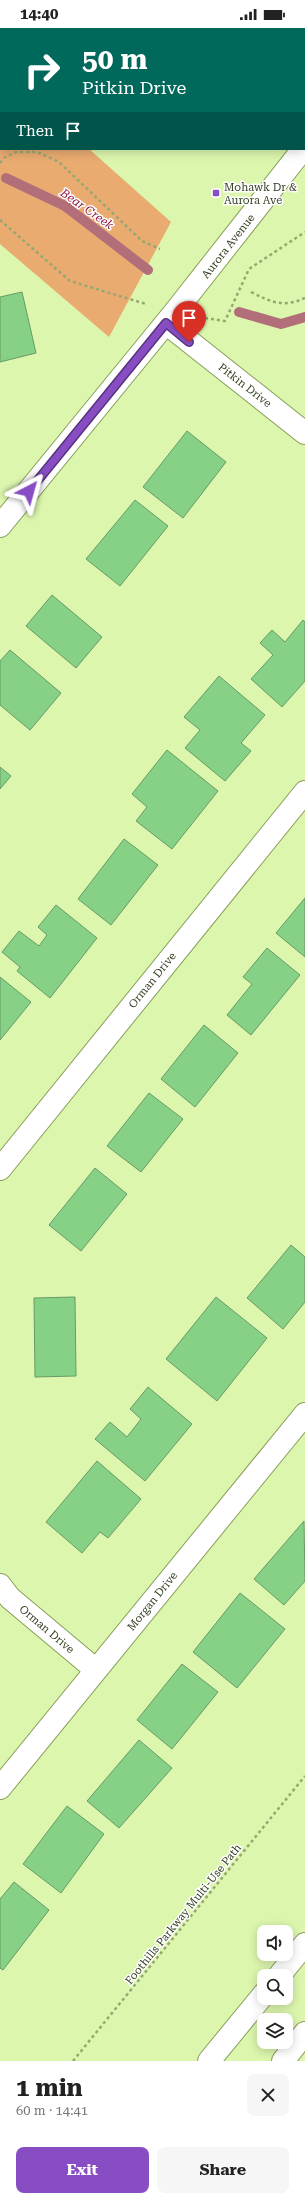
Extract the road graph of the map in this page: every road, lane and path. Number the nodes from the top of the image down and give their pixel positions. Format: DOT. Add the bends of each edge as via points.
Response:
graph roads {
  1 [pos="302,150"];
  2 [pos="0,163"];
  3 [pos="0,220"];
  4 [pos="305,232"];
  5 [pos="160,249"];
  6 [pos="251,292"];
  7 [pos="305,298"];
  8 [pos="170,318"];
  9 [pos="305,433"];
  10 [pos="0,526"];
  11 [pos="305,792"];
  12 [pos="0,1169"];
  13 [pos="305,1414"];
  14 [pos="0,1585"];
  15 [pos="96,1670"];
  16 [pos="305,1776"];
  17 [pos="0,1788"];
  18 [pos="305,1944"];
  19 [pos="284,1969"];
  20 [pos="257,2003"];
  21 [pos="305,2034"];
  22 [pos="73,2061"];
  23 [pos="209,2061"];
  24 [pos="283,2061"];
  1 -- 8 [label="main road, Aurora Avenue"];
  2 -- 5 [label="path" via="16,152 38,152 59,162 142,241"];
  3 -- 8 [label="path" via="70,281"];
  4 -- 8 [label="path" via="249,269 225,320"];
  6 -- 7 [label="path" via="274,303"];
  8 -- 9 [label="main road, Pitkin Drive"];
  8 -- 10 [label="main road, Aurora Avenue"];
  11 -- 12 [label="main road, Orman Drive"];
  13 -- 15 [label="main road, Morgan Drive"];
  14 -- 15 [label="main road, Orman Drive" via="10,1598"];
  15 -- 17 [label="main road, Morgan Drive"];
  16 -- 22 [label="path, Foothills Parkway Multi-Use Path"];
  18 -- 19 [label="main road"];
  20 -- 23 [label="main road"];
  21 -- 24 [label="main road"];
}
